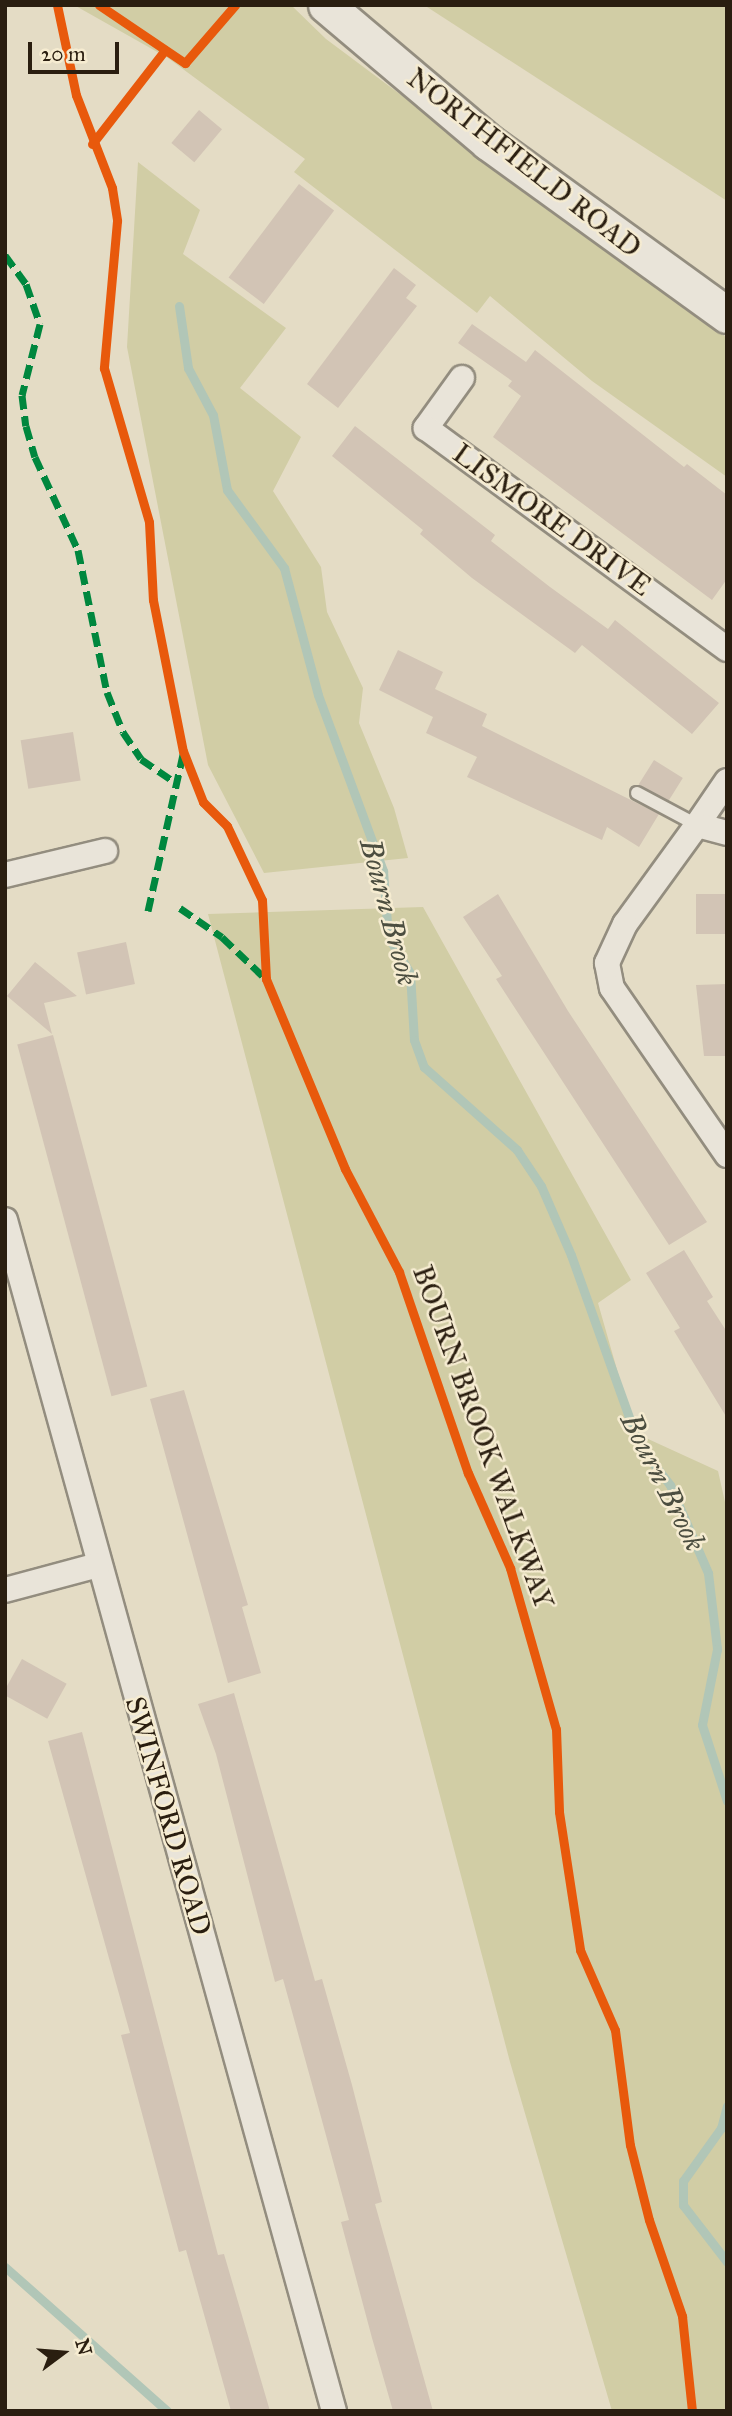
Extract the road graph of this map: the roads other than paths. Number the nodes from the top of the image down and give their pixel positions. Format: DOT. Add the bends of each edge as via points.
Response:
graph roads {
  1 [pos="326,5"];
  2 [pos="727,315"];
  3 [pos="462,378"];
  4 [pos="727,649"];
  5 [pos="727,781"];
  6 [pos="637,793"];
  7 [pos="697,825"];
  8 [pos="727,832"];
  9 [pos="106,851"];
  10 [pos="5,875"];
  11 [pos="727,1155"];
  12 [pos="5,1220"];
  13 [pos="98,1565"];
  14 [pos="5,1590"];
  15 [pos="334,2411"];
  1 -- 2 [label="street, NORTHFIELD ROAD" via="488,142"];
  3 -- 4 [label="street, LISMORE DRIVE" via="426,428"];
  5 -- 7 [label="street"];
  6 -- 7 [label="lane"];
  7 -- 8 [label="street"];
  7 -- 11 [label="street" via="625,924 607,963 612,988"];
  9 -- 10 [label="street"];
  12 -- 13 [label="street, SWINFORD ROAD"];
  13 -- 14 [label="street"];
  13 -- 15 [label="street, SWINFORD ROAD"];
}
